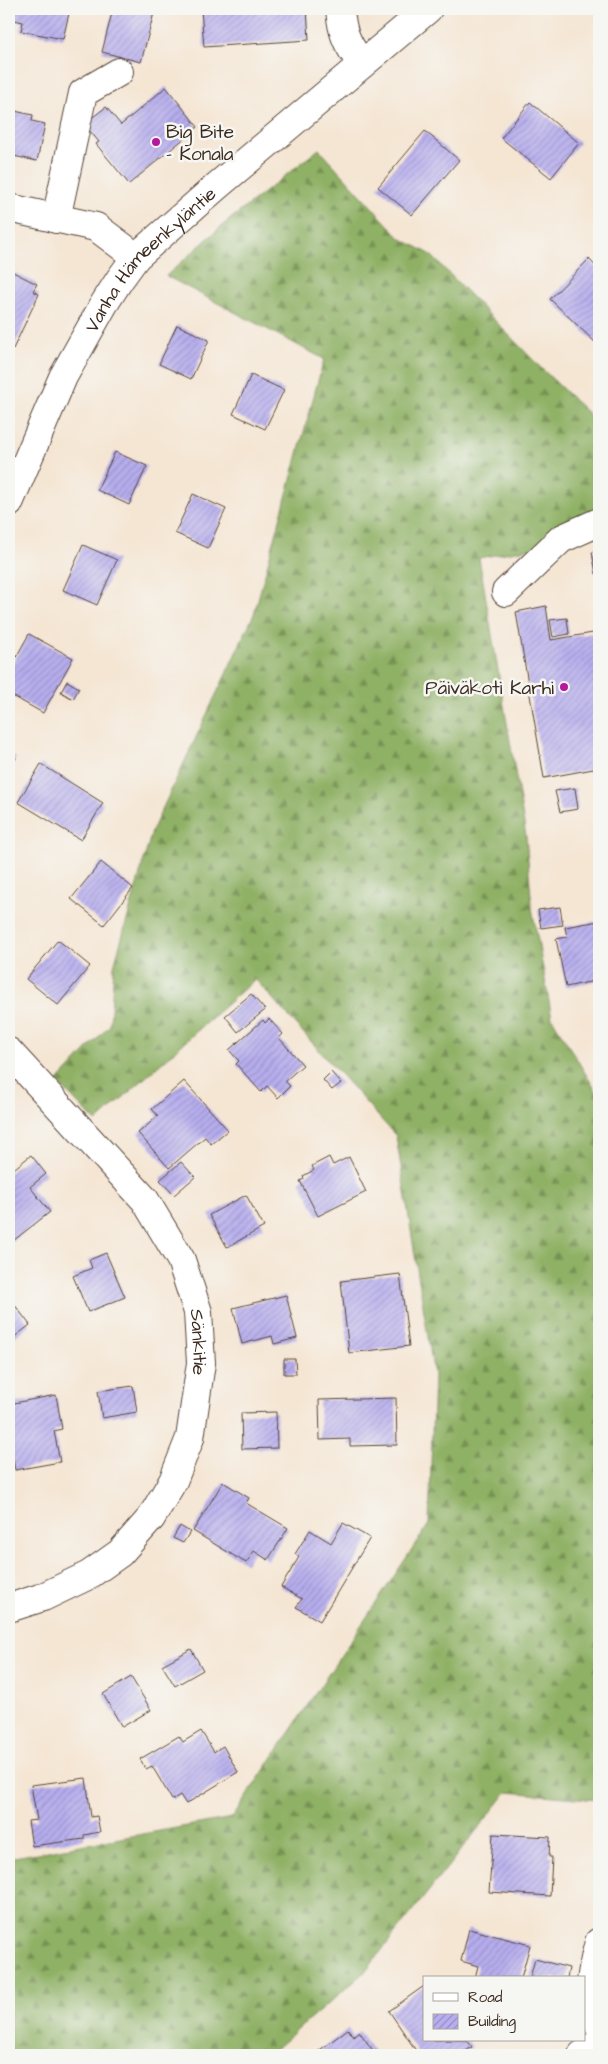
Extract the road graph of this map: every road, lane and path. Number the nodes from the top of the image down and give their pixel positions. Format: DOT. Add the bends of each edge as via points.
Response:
graph roads {
  1 [pos="340,9"];
  2 [pos="428,9"];
  3 [pos="362,64"];
  4 [pos="119,72"];
  5 [pos="9,208"];
  6 [pos="56,218"];
  7 [pos="136,257"];
  8 [pos="9,503"];
  9 [pos="599,522"];
  10 [pos="506,592"];
  11 [pos="9,1052"];
  12 [pos="9,1608"];
  13 [pos="599,1942"];
  14 [pos="599,2025"];
  15 [pos="599,2043"];
  16 [pos="582,2055"];
  1 -- 3 [label="street" via="347,43"];
  2 -- 3 [label="street, Vanha Hämeenkyläntie"];
  3 -- 7 [label="street, Vanha Hämeenkyläntie"];
  4 -- 6 [label="street" via="83,93"];
  5 -- 6 [label="street"];
  6 -- 7 [label="street" via="96,227"];
  7 -- 8 [label="street, Vanha Hämeenkyläntie" via="104,304 63,377"];
  9 -- 10 [label="street" via="561,539"];
  11 -- 12 [label="street, Sänkitie" via="145,1200 181,1260 198,1312 201,1363 190,1438 173,1481 151,1518 120,1553 89,1575 43,1597"];
  13 -- 14 [label="street" via="591,1972 592,2007"];
  15 -- 16 [label="street"];
}
